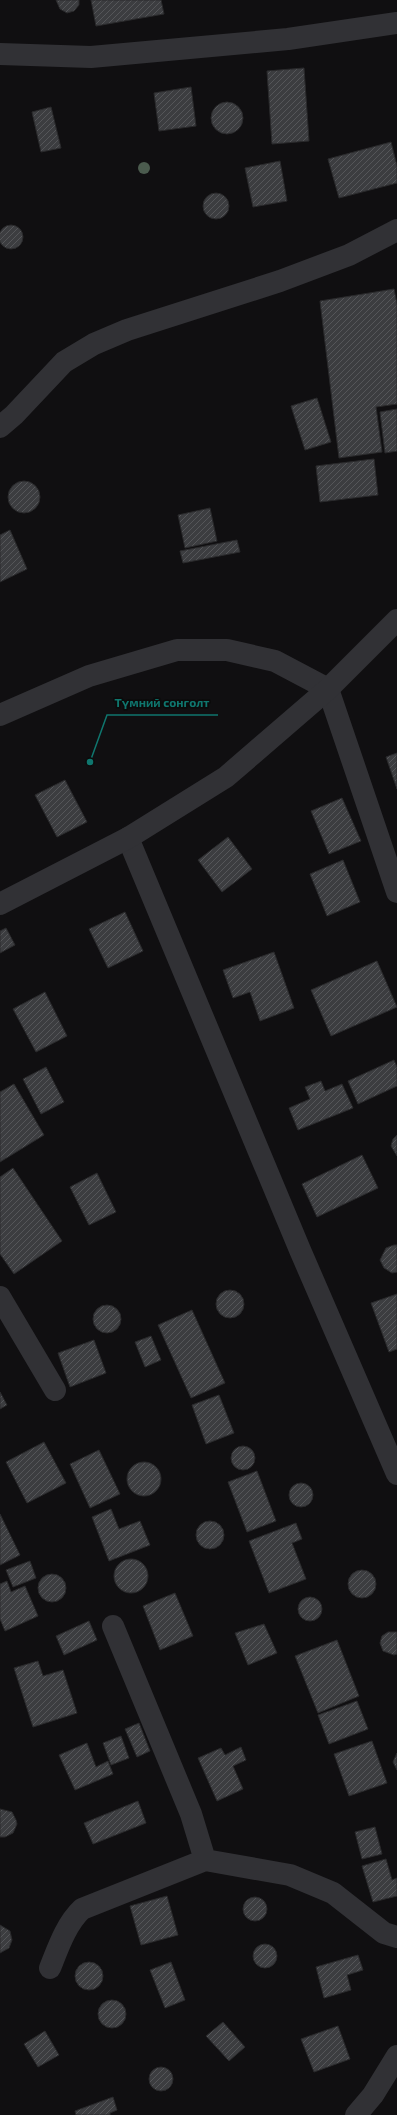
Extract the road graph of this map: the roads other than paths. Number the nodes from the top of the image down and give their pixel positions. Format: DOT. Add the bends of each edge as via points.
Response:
graph roads {
  1 [pos="397,23"];
  2 [pos="0,54"];
  3 [pos="397,230"];
  4 [pos="0,427"];
  5 [pos="397,620"];
  6 [pos="328,689"];
  7 [pos="0,715"];
  8 [pos="128,838"];
  9 [pos="397,892"];
  10 [pos="0,904"];
  11 [pos="0,1297"];
  12 [pos="55,1390"];
  13 [pos="397,1474"];
  14 [pos="113,1626"];
  15 [pos="205,1860"];
  16 [pos="397,1937"];
  17 [pos="50,1968"];
  18 [pos="397,2056"];
  19 [pos="356,2115"];
  1 -- 2 [label="street" via="288,39 91,57"];
  3 -- 4 [label="street" via="349,255 280,281 127,330 94,344 64,362"];
  5 -- 6 [label="street"];
  6 -- 7 [label="street" via="275,662 228,650 177,650 89,676"];
  6 -- 8 [label="street" via="226,776"];
  6 -- 9 [label="street"];
  8 -- 10 [label="street"];
  8 -- 13 [label="street" via="300,1250"];
  11 -- 12 [label="street"];
  14 -- 15 [label="street" via="191,1814"];
  15 -- 16 [label="street" via="290,1875 333,1893 384,1933"];
  15 -- 17 [label="street" via="82,1910 67,1930"];
  18 -- 19 [label="street" via="373,2095"];
}
